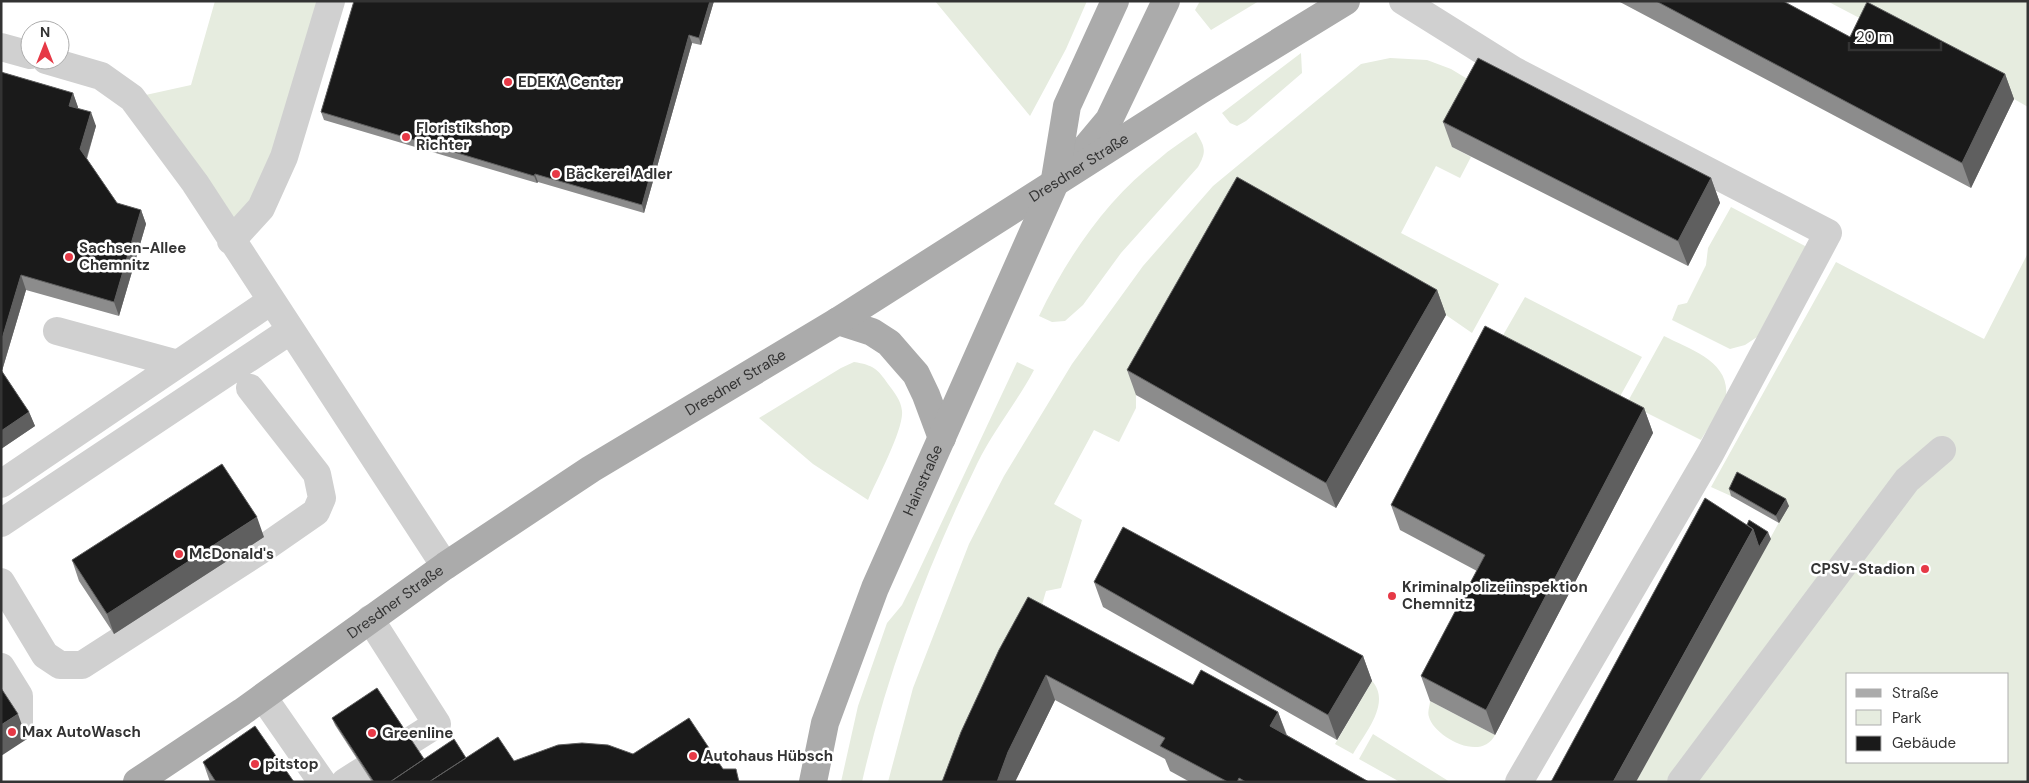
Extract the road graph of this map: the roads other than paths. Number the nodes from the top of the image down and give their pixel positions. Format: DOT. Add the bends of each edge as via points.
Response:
graph roads {
  1 [pos="331,1"];
  2 [pos="1115,1"];
  3 [pos="1166,1"];
  4 [pos="1346,1"];
  5 [pos="1403,1"];
  6 [pos="1,47"];
  7 [pos="20,52"];
  8 [pos="70,67"];
  9 [pos="1054,185"];
  10 [pos="231,241"];
  11 [pos="272,301"];
  12 [pos="838,321"];
  13 [pos="291,330"];
  14 [pos="57,331"];
  15 [pos="178,364"];
  16 [pos="250,388"];
  17 [pos="942,438"];
  18 [pos="1942,450"];
  19 [pos="1,484"];
  20 [pos="1,523"];
  21 [pos="445,566"];
  22 [pos="1,582"];
  23 [pos="370,618"];
  24 [pos="1,667"];
  25 [pos="263,696"];
  26 [pos="19,726"];
  27 [pos="410,741"];
  28 [pos="137,782"];
  29 [pos="322,782"];
  30 [pos="812,782"];
  31 [pos="1519,782"];
  32 [pos="1681,782"];
  1 -- 10 [label="lane" via="284,157 261,208"];
  2 -- 9 [label="main road" via="1067,106"];
  3 -- 9 [label="main road" via="1109,120"];
  4 -- 9 [label="main road, Dresdner Straße"];
  5 -- 31 [label="lane" via="1515,71 1828,232 1710,454"];
  6 -- 7 [label="lane"];
  8 -- 10 [label="lane" via="101,76 132,98 195,183"];
  9 -- 12 [label="main road, Dresdner Straße"];
  9 -- 17 [label="main road, Hainstraße"];
  10 -- 11 [label="lane"];
  11 -- 13 [label="lane"];
  11 -- 15 [label="lane"];
  12 -- 17 [label="main road" via="872,332 889,343 916,374"];
  12 -- 21 [label="main road, Dresdner Straße" via="591,469"];
  13 -- 20 [label="lane"];
  13 -- 21 [label="lane"];
  14 -- 15 [label="lane"];
  15 -- 19 [label="lane"];
  16 -- 22 [label="lane" via="317,474 322,498 316,512 82,665 60,665 45,656"];
  17 -- 30 [label="main road, Hainstraße" via="875,588 836,691"];
  18 -- 32 [label="lane" via="1908,480"];
  21 -- 23 [label="main road, Dresdner Straße"];
  23 -- 25 [label="main road, Dresdner Straße"];
  23 -- 27 [label="lane" via="437,724"];
  24 -- 26 [label="lane" via="19,696"];
  25 -- 28 [label="main road, Dresdner Straße"];
  25 -- 29 [label="lane"];
}
